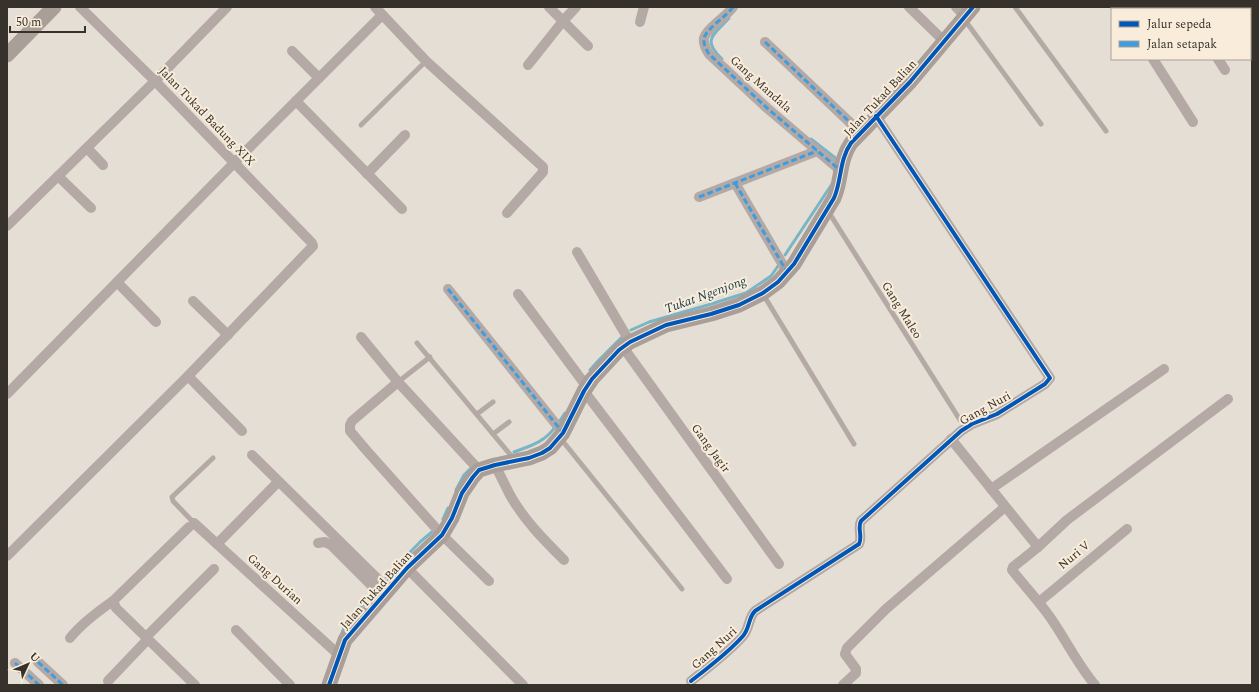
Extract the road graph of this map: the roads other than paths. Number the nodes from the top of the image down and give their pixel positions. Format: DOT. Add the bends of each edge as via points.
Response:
graph roads {
  1 [pos="54,7"];
  2 [pos="80,7"];
  3 [pos="227,7"];
  4 [pos="375,7"];
  5 [pos="549,7"];
  6 [pos="576,7"];
  7 [pos="644,7"];
  8 [pos="909,7"];
  9 [pos="1015,7"];
  10 [pos="733,8"];
  11 [pos="964,12"];
  12 [pos="382,15"];
  13 [pos="563,21"];
  14 [pos="640,22"];
  15 [pos="944,41"];
  16 [pos="766,42"];
  17 [pos="588,46"];
  18 [pos="292,52"];
  19 [pos="7,55"];
  20 [pos="1154,60"];
  21 [pos="1219,60"];
  22 [pos="426,61"];
  23 [pos="528,65"];
  24 [pos="1225,70"];
  25 [pos="319,78"];
  26 [pos="156,80"];
  27 [pos="296,101"];
  28 [pos="876,116"];
  29 [pos="1193,122"];
  30 [pos="1041,124"];
  31 [pos="362,125"];
  32 [pos="1106,131"];
  33 [pos="860,132"];
  34 [pos="405,135"];
  35 [pos="87,148"];
  36 [pos="817,151"];
  37 [pos="235,162"];
  38 [pos="103,165"];
  39 [pos="841,171"];
  40 [pos="367,174"];
  41 [pos="58,176"];
  42 [pos="735,183"];
  43 [pos="699,197"];
  44 [pos="91,208"];
  45 [pos="402,209"];
  46 [pos="827,210"];
  47 [pos="507,213"];
  48 [pos="7,226"];
  49 [pos="577,252"];
  50 [pos="787,272"];
  51 [pos="117,282"];
  52 [pos="448,289"];
  53 [pos="763,293"];
  54 [pos="518,294"];
  55 [pos="193,301"];
  56 [pos="156,322"];
  57 [pos="228,335"];
  58 [pos="361,337"];
  59 [pos="417,343"];
  60 [pos="624,346"];
  61 [pos="430,357"];
  62 [pos="1164,369"];
  63 [pos="188,376"];
  64 [pos="398,382"];
  65 [pos="585,389"];
  66 [pos="7,394"];
  67 [pos="1228,399"];
  68 [pos="493,402"];
  69 [pos="476,414"];
  70 [pos="960,420"];
  71 [pos="509,422"];
  72 [pos="242,431"];
  73 [pos="493,434"];
  74 [pos="562,435"];
  75 [pos="951,439"];
  76 [pos="854,444"];
  77 [pos="252,455"];
  78 [pos="213,458"];
  79 [pos="515,461"];
  80 [pos="494,465"];
  81 [pos="479,470"];
  82 [pos="706,471"];
  83 [pos="278,482"];
  84 [pos="991,489"];
  85 [pos="1005,507"];
  86 [pos="191,525"];
  87 [pos="1127,529"];
  88 [pos="442,535"];
  89 [pos="318,543"];
  90 [pos="217,544"];
  91 [pos="1038,546"];
  92 [pos="7,556"];
  93 [pos="564,560"];
  94 [pos="779,564"];
  95 [pos="407,568"];
  96 [pos="214,569"];
  97 [pos="727,579"];
  98 [pos="489,581"];
  99 [pos="682,589"];
  100 [pos="385,592"];
  101 [pos="113,601"];
  102 [pos="1039,602"];
  103 [pos="236,630"];
  104 [pos="70,638"];
  105 [pos="147,638"];
  106 [pos="339,655"];
  107 [pos="38,662"];
  108 [pos="15,663"];
  109 [pos="108,681"];
  110 [pos="691,681"];
  111 [pos="39,685"];
  112 [pos="63,685"];
  113 [pos="195,685"];
  114 [pos="290,685"];
  115 [pos="328,685"];
  116 [pos="523,685"];
  117 [pos="843,685"];
  118 [pos="1095,685"];
  1 -- 19 [label="street"];
  2 -- 26 [label="street, Jalan Tukad Badung XIX"];
  3 -- 26 [label="street"];
  4 -- 12 [label="street"];
  5 -- 13 [label="street"];
  6 -- 13 [label="street"];
  7 -- 14 [label="street"];
  8 -- 15 [label="street"];
  9 -- 32 [label="lane"];
  10 -- 36 [label="street, Gang Mandala" via="704,38 707,50 715,61 766,108"];
  11 -- 15 [label="street, Jalan Tukad Balian"];
  11 -- 30 [label="lane"];
  12 -- 22 [label="street"];
  12 -- 25 [label="street"];
  13 -- 17 [label="street"];
  13 -- 23 [label="street"];
  15 -- 28 [label="street, Jalan Tukad Balian" via="910,82"];
  16 -- 33 [label="street"];
  18 -- 25 [label="street"];
  20 -- 29 [label="street"];
  21 -- 24 [label="street"];
  22 -- 31 [label="lane"];
  22 -- 47 [label="street" via="543,167 544,172"];
  25 -- 27 [label="street"];
  26 -- 35 [label="street"];
  26 -- 37 [label="street, Jalan Tukad Badung XIX"];
  27 -- 37 [label="street"];
  27 -- 40 [label="street"];
  28 -- 33 [label="street, Jalan Tukad Balian"];
  28 -- 75 [label="street, Gang Nuri" via="1050,377 1049,381 997,414 972,424"];
  33 -- 39 [label="street, Jalan Tukad Balian" via="846,150"];
  34 -- 40 [label="street"];
  35 -- 38 [label="street"];
  35 -- 41 [label="street"];
  36 -- 39 [label="street, Gang Mandala"];
  36 -- 42 [label="street"];
  37 -- 51 [label="street"];
  37 -- 57 [label="street, Jalan Tukad Badung XIX" via="314,245"];
  39 -- 46 [label="street, Jalan Tukad Balian" via="838,189"];
  40 -- 45 [label="street"];
  41 -- 44 [label="street"];
  41 -- 48 [label="street"];
  42 -- 43 [label="street"];
  42 -- 50 [label="street"];
  46 -- 50 [label="street, Jalan Tukad Balian" via="804,250"];
  46 -- 70 [label="lane, Gang Maleo"];
  49 -- 60 [label="street"];
  50 -- 53 [label="street, Jalan Tukad Balian"];
  51 -- 56 [label="street"];
  51 -- 66 [label="street"];
  52 -- 74 [label="street"];
  53 -- 60 [label="street, Jalan Tukad Balian" via="727,309 666,325"];
  53 -- 76 [label="lane"];
  54 -- 65 [label="street"];
  55 -- 57 [label="street"];
  57 -- 63 [label="street"];
  58 -- 64 [label="street"];
  59 -- 61 [label="lane"];
  60 -- 65 [label="street, Jalan Tukad Balian"];
  60 -- 82 [label="street, Gang Jagir"];
  60 -- 94 [label="street, Gang Jagir"];
  61 -- 64 [label="lane"];
  61 -- 69 [label="lane"];
  62 -- 84 [label="street"];
  63 -- 72 [label="street"];
  63 -- 92 [label="street"];
  64 -- 81 [label="street"];
  64 -- 88 [label="street" via="352,421 349,428"];
  65 -- 74 [label="street, Jalan Tukad Balian"];
  65 -- 97 [label="street"];
  67 -- 91 [label="street" via="1067,520"];
  68 -- 69 [label="lane"];
  69 -- 73 [label="lane"];
  71 -- 73 [label="lane"];
  73 -- 79 [label="lane"];
  74 -- 79 [label="street, Jalan Tukad Balian" via="542,454"];
  74 -- 99 [label="lane"];
  75 -- 84 [label="street"];
  75 -- 110 [label="street, Gang Nuri" via="861,521 859,544 755,611 750,617 744,635"];
  77 -- 83 [label="street"];
  78 -- 86 [label="lane" via="172,497"];
  79 -- 80 [label="street, Jalan Tukad Balian"];
  80 -- 81 [label="street, Jalan Tukad Balian"];
  80 -- 93 [label="street" via="527,519"];
  81 -- 88 [label="street, Jalan Tukad Balian" via="462,493"];
  83 -- 90 [label="street"];
  83 -- 100 [label="street"];
  84 -- 85 [label="street"];
  85 -- 91 [label="street"];
  85 -- 117 [label="street" via="886,609 846,648 845,654 856,671"];
  86 -- 90 [label="street, Gang Durian"];
  86 -- 101 [label="street"];
  87 -- 102 [label="street, Nuri V"];
  88 -- 95 [label="street, Jalan Tukad Balian"];
  88 -- 98 [label="street"];
  89 -- 100 [label="street" via="326,542 331,545"];
  90 -- 106 [label="street, Gang Durian"];
  91 -- 102 [label="street" via="1012,570"];
  95 -- 100 [label="street, Jalan Tukad Balian"];
  95 -- 116 [label="street"];
  96 -- 105 [label="street"];
  100 -- 106 [label="street, Jalan Tukad Balian" via="345,640"];
  101 -- 104 [label="street" via="97,611"];
  101 -- 105 [label="street" via="116,608"];
  102 -- 118 [label="street"];
  103 -- 114 [label="street"];
  105 -- 109 [label="street"];
  105 -- 113 [label="street"];
  106 -- 115 [label="street, Jalan Tukad Balian"];
  107 -- 112 [label="street"];
  108 -- 111 [label="street"];
}
